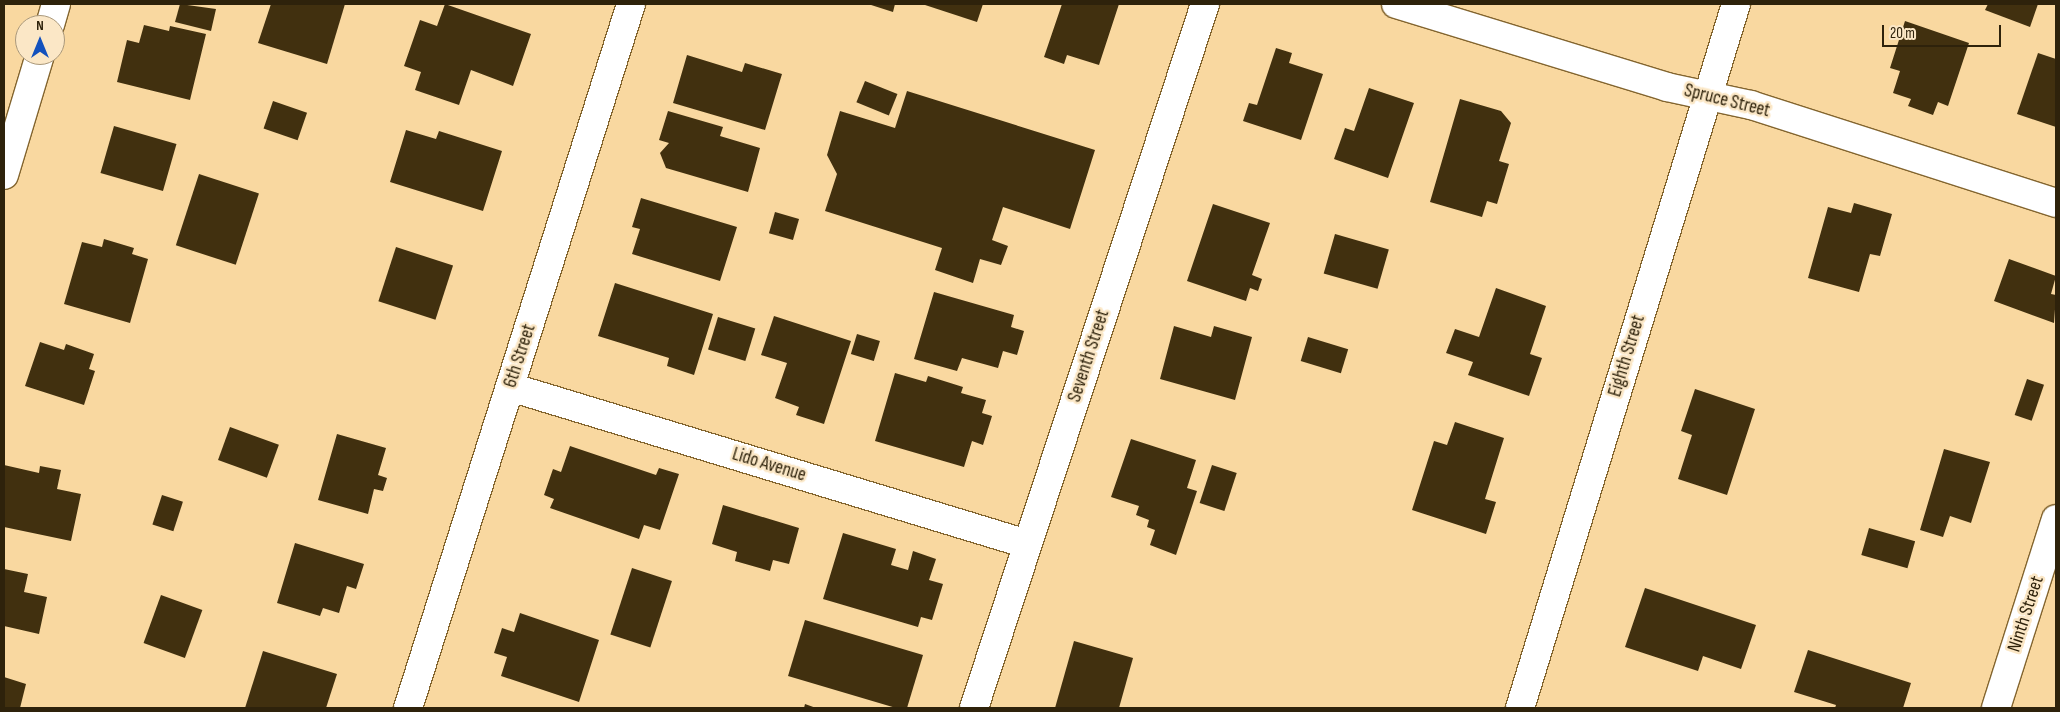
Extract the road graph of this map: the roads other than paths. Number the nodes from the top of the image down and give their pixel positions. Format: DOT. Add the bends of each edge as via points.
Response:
graph roads {
  1 [pos="631,4"];
  2 [pos="1205,4"];
  3 [pos="1396,4"];
  4 [pos="1736,4"];
  5 [pos="37,65"];
  6 [pos="1707,96"];
  7 [pos="4,175"];
  8 [pos="2056,203"];
  9 [pos="510,387"];
  10 [pos="2056,519"];
  11 [pos="1027,544"];
  12 [pos="1528,706"];
  13 [pos="408,708"];
  14 [pos="974,708"];
  15 [pos="1996,708"];
  1 -- 9 [label="street, 6th Street"];
  2 -- 11 [label="street, Seventh Street"];
  3 -- 6 [label="street, Spruce Street"];
  4 -- 6 [label="street, Eighth Street"];
  5 -- 7 [label="street"];
  6 -- 8 [label="street, Spruce Street" via="1751,105"];
  6 -- 12 [label="street, Eighth Street"];
  9 -- 11 [label="street, Lido Avenue"];
  9 -- 13 [label="street, 6th Street"];
  10 -- 15 [label="street, Ninth Street"];
  11 -- 14 [label="street, Seventh Street"];
}
